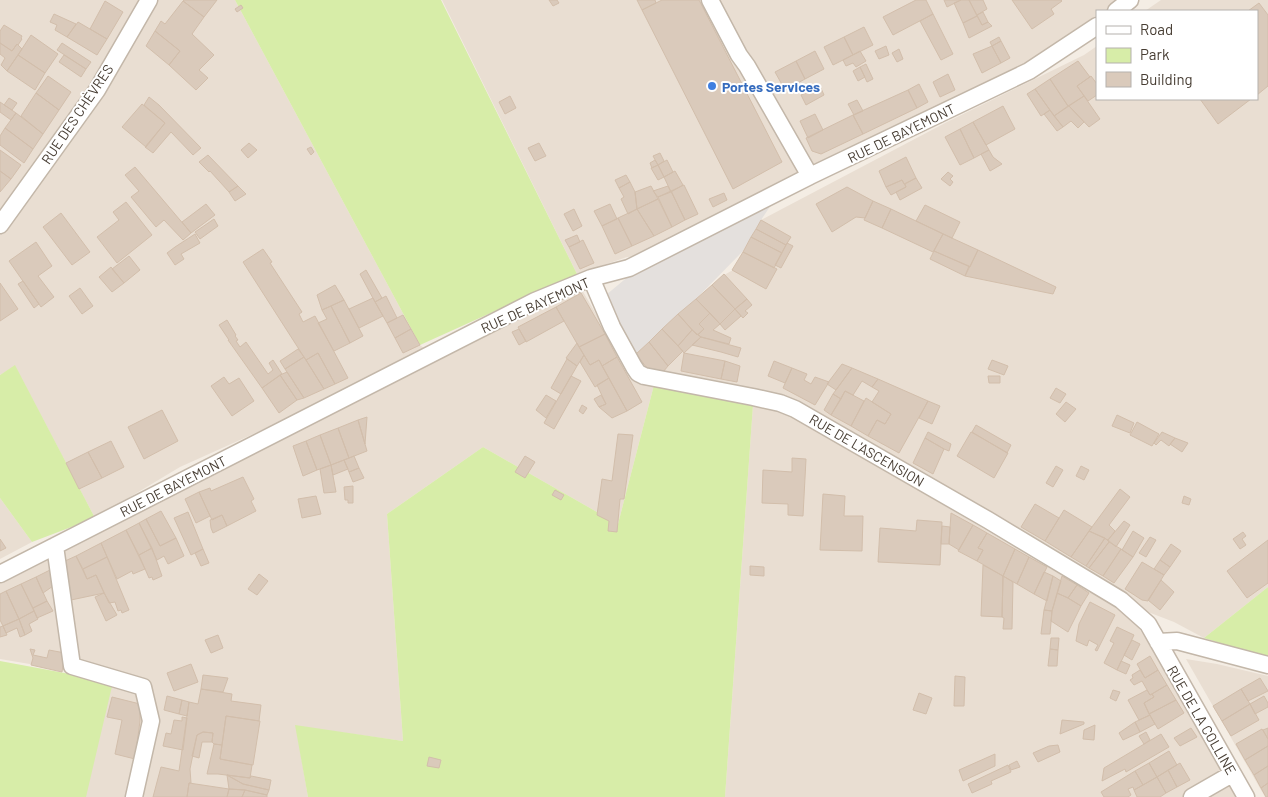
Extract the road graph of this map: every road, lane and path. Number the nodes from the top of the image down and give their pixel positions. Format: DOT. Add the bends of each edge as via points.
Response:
graph roads {
  1 [pos="149,0"];
  2 [pos="710,0"];
  3 [pos="1130,0"];
  4 [pos="1117,10"];
  5 [pos="1096,27"];
  6 [pos="810,176"];
  7 [pos="0,225"];
  8 [pos="591,278"];
  9 [pos="55,546"];
  10 [pos="0,574"];
  11 [pos="1158,642"];
  12 [pos="1268,665"];
  13 [pos="1232,774"];
  14 [pos="134,797"];
  15 [pos="1192,797"];
  16 [pos="1246,797"];
  1 -- 7 [label="street, RUE DES CHÈVRES" via="97,90"];
  2 -- 6 [label="street"];
  3 -- 4 [label="street"];
  5 -- 6 [label="street, RUE DE BAYEMONT" via="1029,72"];
  6 -- 8 [label="street, RUE DE BAYEMONT" via="629,268"];
  8 -- 9 [label="street, RUE DE BAYEMONT" via="535,301"];
  8 -- 11 [label="street, RUE DE L'ASCENSION" via="612,327 634,367 644,376 753,397 795,409 1121,600 1148,624"];
  9 -- 10 [label="street, RUE DE BAYEMONT"];
  9 -- 14 [label="street" via="72,666 142,687 151,721"];
  11 -- 12 [label="street" via="1177,641"];
  11 -- 13 [label="street, RUE DE LA COLLINE"];
  13 -- 15 [label="street"];
  13 -- 16 [label="street, RUE DE LA COLLINE"];
}
